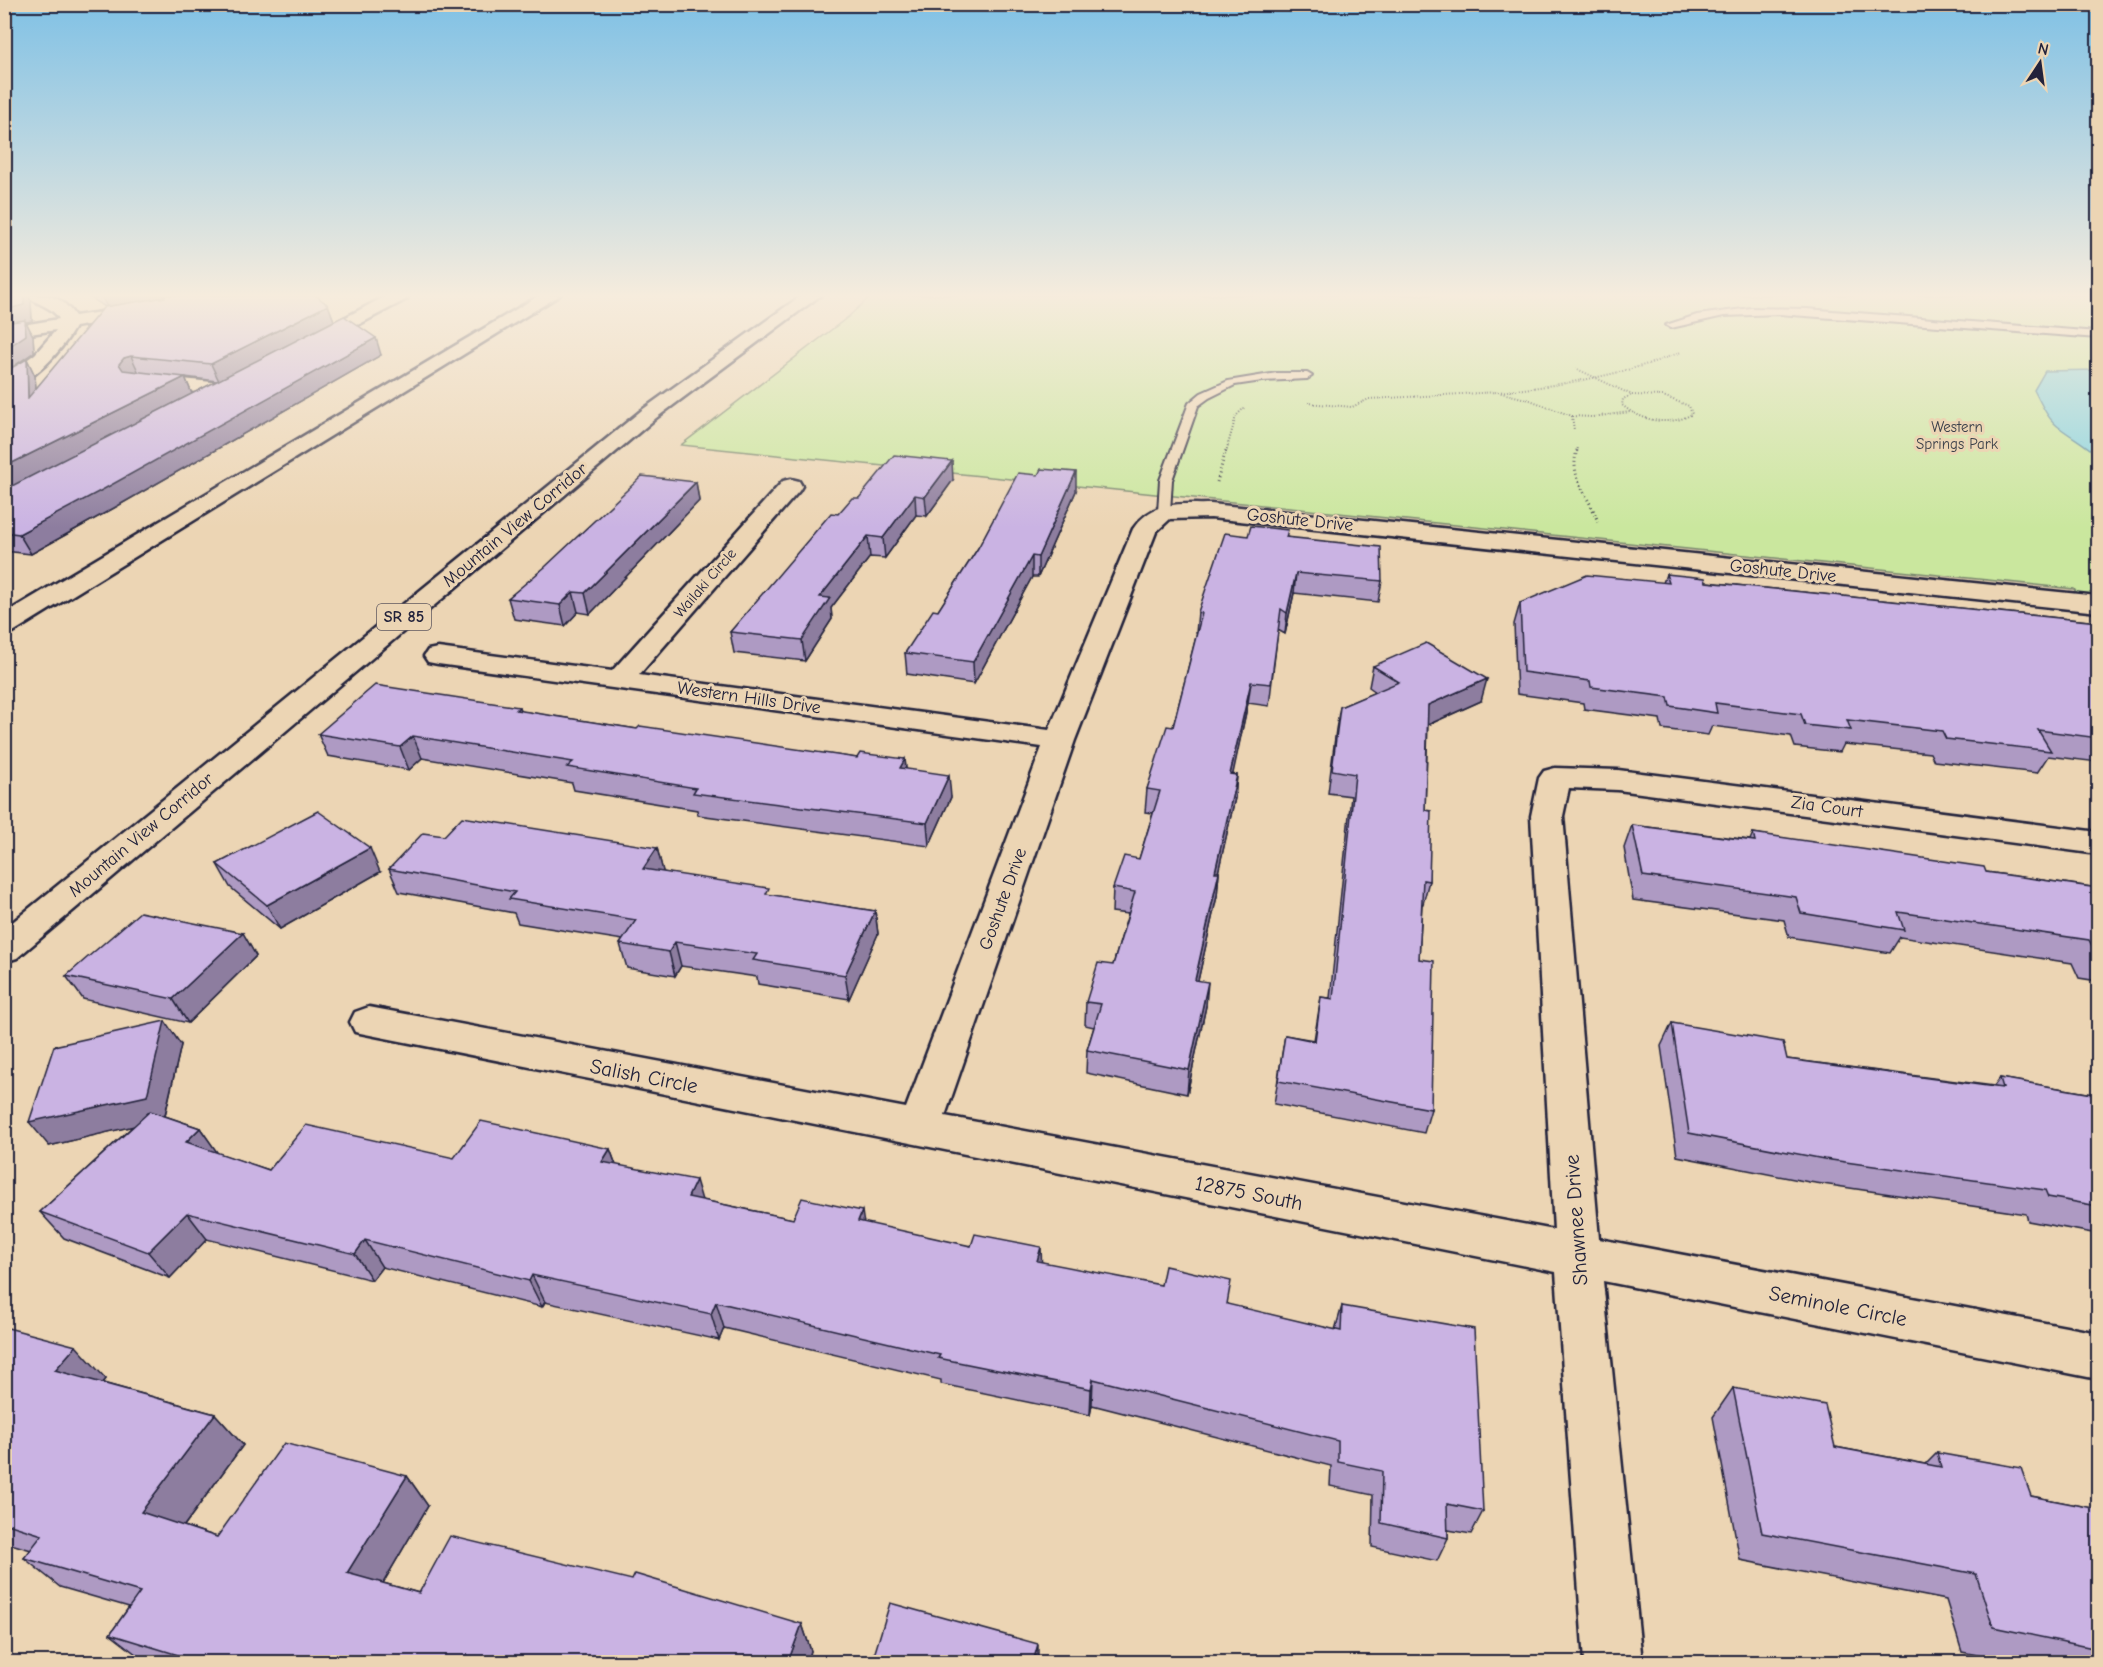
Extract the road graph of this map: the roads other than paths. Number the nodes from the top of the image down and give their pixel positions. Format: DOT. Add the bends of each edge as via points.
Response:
graph roads {
  1 [pos="25,373"];
  2 [pos="423,373"];
  3 [pos="706,373"];
  4 [pos="1307,376"];
  5 [pos="242,379"];
  6 [pos="139,381"];
  7 [pos="4,384"];
  8 [pos="222,389"];
  9 [pos="193,404"];
  10 [pos="791,486"];
  11 [pos="1164,512"];
  12 [pos="2098,604"];
  13 [pos="4,626"];
  14 [pos="438,656"];
  15 [pos="619,680"];
  16 [pos="1060,740"];
  17 [pos="1555,778"];
  18 [pos="2098,843"];
  19 [pos="4,950"];
  20 [pos="369,1023"];
  21 [pos="919,1129"];
  22 [pos="1578,1257"];
  23 [pos="2098,1356"];
  24 [pos="1614,1662"];
  1 -- 7 [label="main road"];
  2 -- 13 [label="main road"];
  3 -- 19 [label="main road, Mountain View Corridor / SR 85" via="649,414"];
  4 -- 11 [label="lane" via="1226,384 1193,405 1166,480"];
  5 -- 8 [label="main road"];
  6 -- 8 [label="main road"];
  8 -- 9 [label="main road"];
  10 -- 15 [label="main road, Wailaki Circle"];
  11 -- 12 [label="main road, Goshute Drive" via="1211,511"];
  11 -- 16 [label="main road, Goshute Drive" via="1145,529"];
  14 -- 15 [label="main road, Western Hills Drive"];
  15 -- 16 [label="main road, Western Hills Drive"];
  16 -- 21 [label="main road, Goshute Drive"];
  17 -- 18 [label="main road, Zia Court" via="1618,780"];
  17 -- 22 [label="main road, Shawnee Drive" via="1547,816"];
  20 -- 21 [label="main road, Salish Circle"];
  21 -- 22 [label="main road, 12875 South"];
  22 -- 23 [label="main road, Seminole Circle"];
  22 -- 24 [label="main road, Shawnee Drive"];
}
